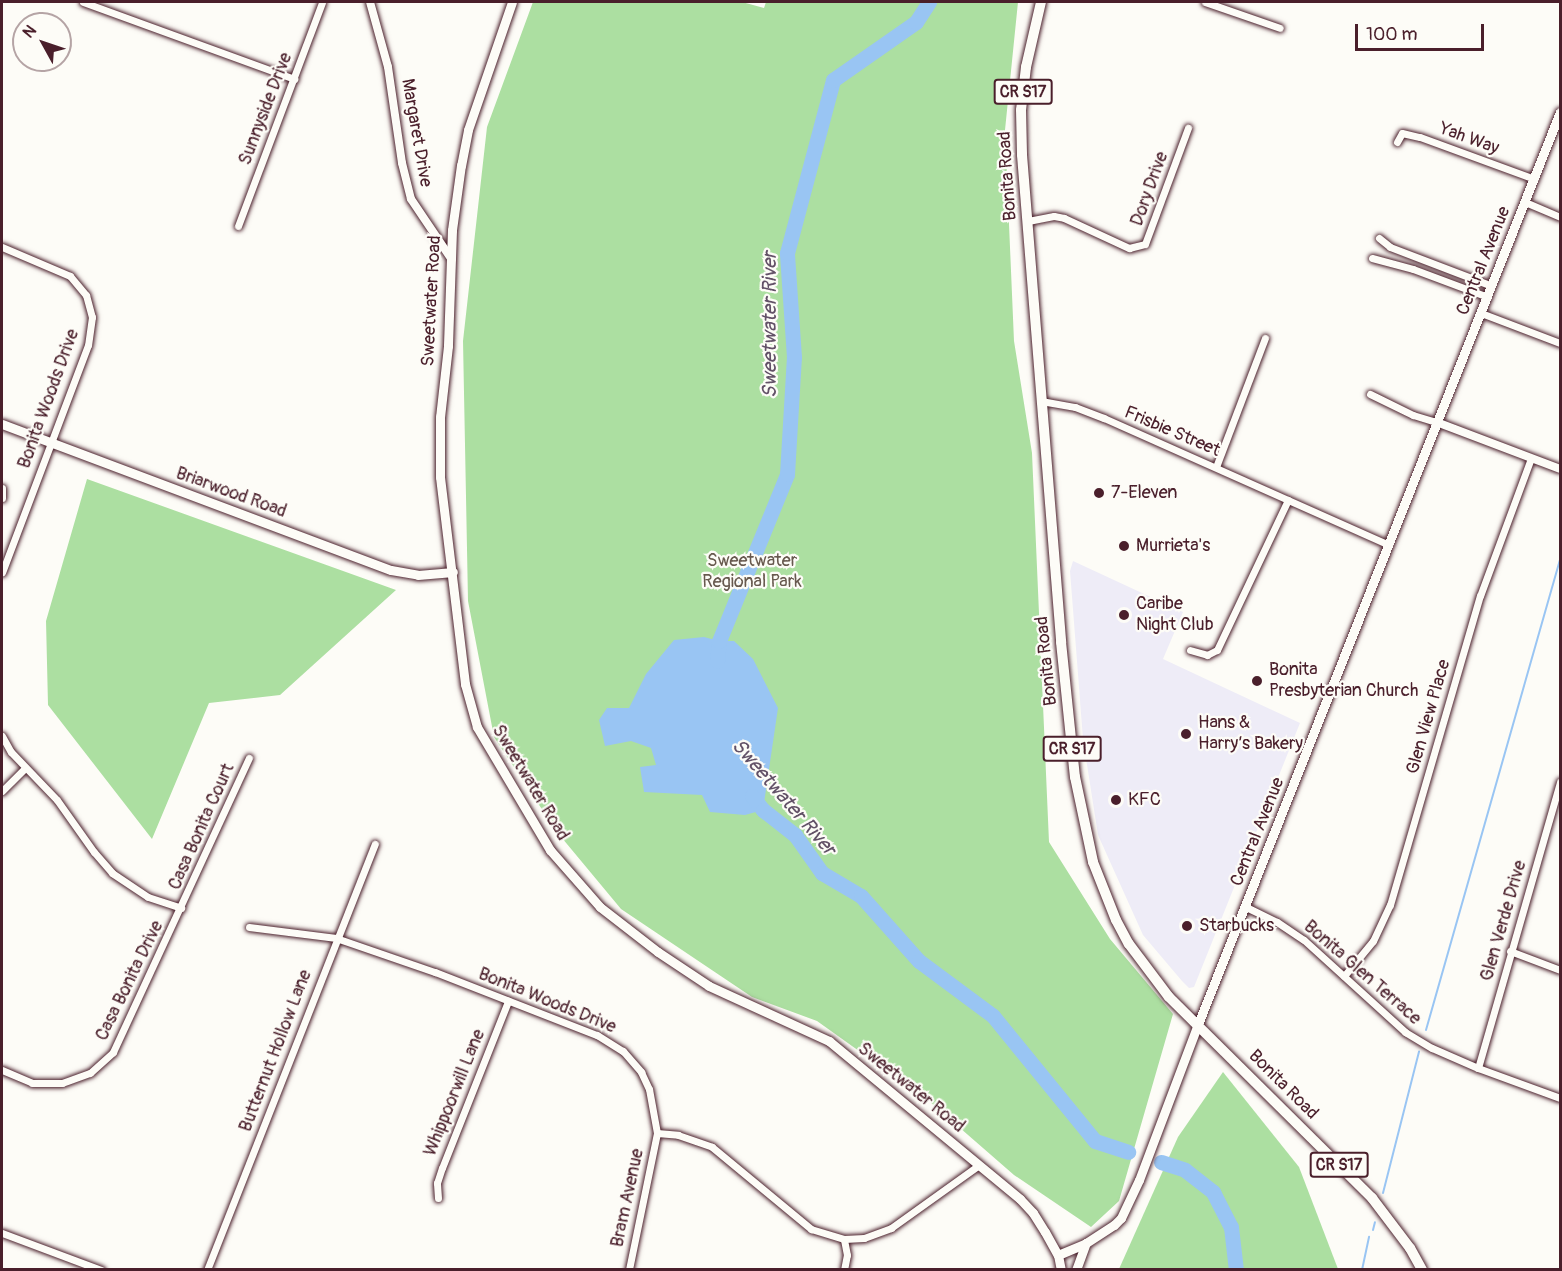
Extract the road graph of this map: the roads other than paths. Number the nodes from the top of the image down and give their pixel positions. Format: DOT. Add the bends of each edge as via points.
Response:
graph roads {
  1 [pos="83,2"];
  2 [pos="322,2"];
  3 [pos="370,2"];
  4 [pos="512,2"];
  5 [pos="1041,2"];
  6 [pos="1205,2"];
  7 [pos="1280,28"];
  8 [pos="294,79"];
  9 [pos="1560,112"];
  10 [pos="1188,128"];
  11 [pos="1397,142"];
  12 [pos="1535,179"];
  13 [pos="1525,202"];
  14 [pos="1560,217"];
  15 [pos="1028,221"];
  16 [pos="238,226"];
  17 [pos="1379,238"];
  18 [pos="2,247"];
  19 [pos="1372,258"];
  20 [pos="452,260"];
  21 [pos="1492,286"];
  22 [pos="1488,297"];
  23 [pos="1481,313"];
  24 [pos="1265,338"];
  25 [pos="1560,344"];
  26 [pos="1370,394"];
  27 [pos="1041,401"];
  28 [pos="1438,423"];
  29 [pos="2,424"];
  30 [pos="50,442"];
  31 [pos="1531,458"];
  32 [pos="1216,467"];
  33 [pos="1560,469"];
  34 [pos="2,488"];
  35 [pos="2,498"];
  36 [pos="1288,500"];
  37 [pos="1389,546"];
  38 [pos="2,572"];
  39 [pos="453,572"];
  40 [pos="1190,650"];
  41 [pos="2,736"];
  42 [pos="249,758"];
  43 [pos="25,768"];
  44 [pos="1560,782"];
  45 [pos="2,791"];
  46 [pos="375,844"];
  47 [pos="181,908"];
  48 [pos="1246,908"];
  49 [pos="249,927"];
  50 [pos="336,938"];
  51 [pos="1510,951"];
  52 [pos="1560,970"];
  53 [pos="1344,976"];
  54 [pos="508,1001"];
  55 [pos="1198,1024"];
  56 [pos="1478,1068"];
  57 [pos="2,1070"];
  58 [pos="1560,1098"];
  59 [pos="657,1133"];
  60 [pos="979,1165"];
  61 [pos="438,1198"];
  62 [pos="2,1233"];
  63 [pos="844,1239"];
  64 [pos="1086,1243"];
  65 [pos="1058,1255"];
  66 [pos="101,1269"];
  67 [pos="207,1269"];
  68 [pos="629,1269"];
  69 [pos="844,1269"];
  70 [pos="1061,1269"];
  71 [pos="1076,1269"];
  72 [pos="1422,1269"];
  1 -- 8 [label="street"];
  2 -- 8 [label="street, Sunnyside Drive"];
  3 -- 20 [label="street, Margaret Drive" via="388,67 411,200"];
  4 -- 20 [label="main road, Sweetwater Road" via="468,130 452,230"];
  5 -- 15 [label="main road, Bonita Road / CR S17" via="1021,110"];
  6 -- 7 [label="street"];
  8 -- 16 [label="street, Sunnyside Drive"];
  9 -- 12 [label="main road, Central Avenue"];
  10 -- 15 [label="street, Dory Drive" via="1145,244 1128,248 1054,216"];
  11 -- 12 [label="street, Yah Way" via="1402,133 1420,137"];
  12 -- 13 [label="main road, Central Avenue"];
  13 -- 14 [label="street"];
  13 -- 21 [label="main road, Central Avenue"];
  15 -- 27 [label="main road, Bonita Road / CR S17"];
  17 -- 21 [label="street" via="1390,247"];
  18 -- 30 [label="street, Bonita Woods Drive" via="70,276 82,288 91,309 88,345"];
  19 -- 22 [label="street"];
  20 -- 39 [label="main road, Sweetwater Road" via="440,417 440,477"];
  21 -- 22 [label="main road, Central Avenue"];
  22 -- 23 [label="main road, Central Avenue"];
  23 -- 25 [label="street"];
  23 -- 28 [label="main road, Central Avenue"];
  24 -- 32 [label="street"];
  26 -- 28 [label="street"];
  27 -- 32 [label="street, Frisbie Street" via="1075,407"];
  27 -- 55 [label="main road, Bonita Road / CR S17" via="1075,777 1085,835 1116,920 1129,944 1169,997"];
  28 -- 31 [label="street"];
  28 -- 37 [label="main road, Central Avenue"];
  29 -- 30 [label="main road, Briarwood Road"];
  30 -- 38 [label="street, Bonita Woods Drive"];
  30 -- 39 [label="main road, Briarwood Road" via="391,570 418,575"];
  31 -- 33 [label="street"];
  31 -- 53 [label="street, Glen View Place" via="1480,596 1390,905 1373,941"];
  32 -- 36 [label="street, Frisbie Street"];
  34 -- 35 [label="street"];
  36 -- 37 [label="street, Frisbie Street"];
  36 -- 40 [label="street" via="1216,650 1207,655"];
  37 -- 48 [label="main road, Central Avenue"];
  39 -- 60 [label="main road, Sweetwater Road" via="465,684 477,727 550,850 579,887 600,908 709,986 829,1041"];
  41 -- 43 [label="street"];
  42 -- 47 [label="street, Casa Bonita Court"];
  43 -- 45 [label="street"];
  43 -- 47 [label="street" via="57,800 112,873 148,897"];
  44 -- 51 [label="street, Glen Verde Drive"];
  46 -- 50 [label="street, Butternut Hollow Lane"];
  47 -- 57 [label="street, Casa Bonita Drive" via="118,1044 98,1067 72,1081 52,1084 22,1080"];
  48 -- 53 [label="street, Bonita Glen Terrace" via="1298,936"];
  48 -- 55 [label="main road, Central Avenue"];
  49 -- 50 [label="street, Bonita Woods Drive"];
  50 -- 54 [label="street, Bonita Woods Drive"];
  50 -- 67 [label="street, Butternut Hollow Lane"];
  51 -- 52 [label="street"];
  51 -- 56 [label="street, Glen Verde Drive"];
  53 -- 56 [label="street, Bonita Glen Terrace" via="1405,1032"];
  54 -- 59 [label="street, Bonita Woods Drive" via="603,1038 623,1051 649,1089"];
  54 -- 61 [label="street, Whippoorwill Lane" via="441,1168"];
  55 -- 64 [label="main road, Central Avenue" via="1121,1218"];
  55 -- 72 [label="main road, Bonita Road / CR S17" via="1372,1198"];
  56 -- 58 [label="street, Bonita Glen Terrace"];
  59 -- 63 [label="street" via="701,1141 811,1229"];
  59 -- 68 [label="street, Bram Avenue"];
  60 -- 63 [label="street" via="891,1228 864,1238"];
  60 -- 65 [label="main road, Sweetwater Road" via="1033,1213"];
  62 -- 66 [label="street"];
  63 -- 69 [label="street"];
  64 -- 65 [label="main road, Central Avenue"];
  64 -- 71 [label="main road"];
  65 -- 70 [label="main road, Sweetwater Road"];
}
